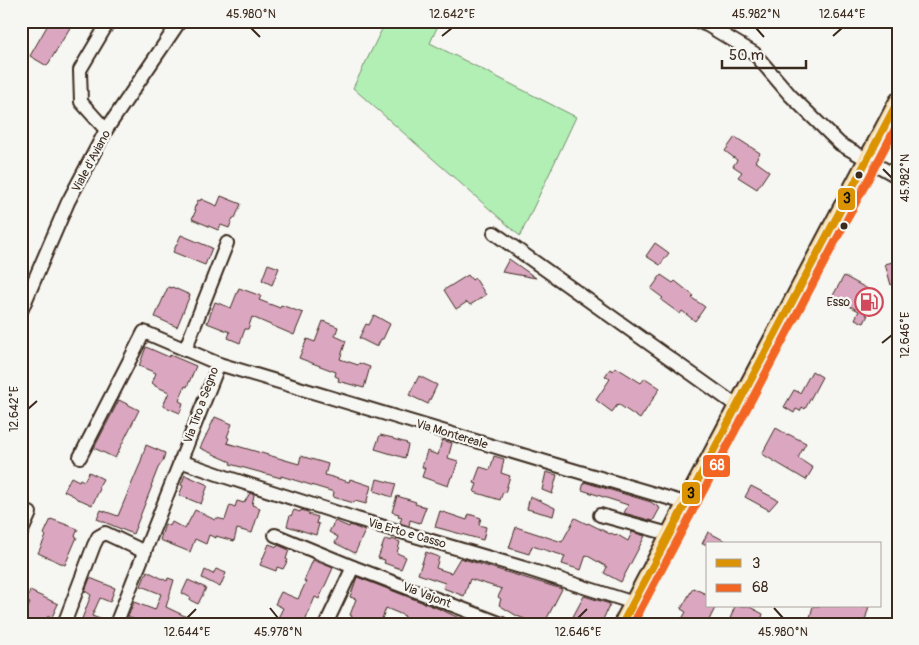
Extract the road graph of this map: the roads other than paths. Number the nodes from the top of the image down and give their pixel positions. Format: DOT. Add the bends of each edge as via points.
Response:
graph roads {
  1 [pos="109,21"];
  2 [pos="180,21"];
  3 [pos="697,21"];
  4 [pos="898,101"];
  5 [pos="106,130"];
  6 [pos="867,159"];
  7 [pos="898,177"];
  8 [pos="494,233"];
  9 [pos="227,243"];
  10 [pos="21,311"];
  11 [pos="185,350"];
  12 [pos="219,364"];
  13 [pos="737,406"];
  14 [pos="80,457"];
  15 [pos="180,461"];
  16 [pos="685,503"];
  17 [pos="30,513"];
  18 [pos="600,516"];
  19 [pos="21,533"];
  20 [pos="669,534"];
  21 [pos="275,535"];
  22 [pos="145,552"];
  23 [pos="353,567"];
  24 [pos="634,603"];
  25 [pos="64,624"];
  26 [pos="116,624"];
  27 [pos="326,624"];
  28 [pos="502,624"];
  29 [pos="622,624"];
  1 -- 5 [label="street" via="80,70 81,102"];
  2 -- 5 [label="street, Viale d'Aviano"];
  3 -- 6 [label="street" via="754,53 790,95 840,144"];
  4 -- 6 [label="main road"];
  5 -- 10 [label="street, Viale d'Aviano" via="68,202"];
  6 -- 7 [label="street"];
  6 -- 13 [label="main road"];
  8 -- 13 [label="street"];
  9 -- 11 [label="street"];
  11 -- 12 [label="street, Via Tiro a Segno"];
  11 -- 14 [label="street, Via Tiro a Segno" via="144,332"];
  12 -- 15 [label="street, Via Tiro a Segno"];
  12 -- 16 [label="street, Via Montereale"];
  13 -- 16 [label="main road"];
  15 -- 22 [label="street, Via Tiro a Segno"];
  15 -- 24 [label="street, Via Erto e Casso"];
  16 -- 20 [label="main road"];
  17 -- 19 [label="street"];
  18 -- 20 [label="street"];
  20 -- 24 [label="main road"];
  21 -- 23 [label="street, Via Vajont"];
  22 -- 25 [label="street" via="104,533 98,537"];
  22 -- 26 [label="street, Via Tiro a Segno"];
  23 -- 27 [label="street"];
  23 -- 28 [label="street, Via Vajont"];
  24 -- 29 [label="main road"];
}
